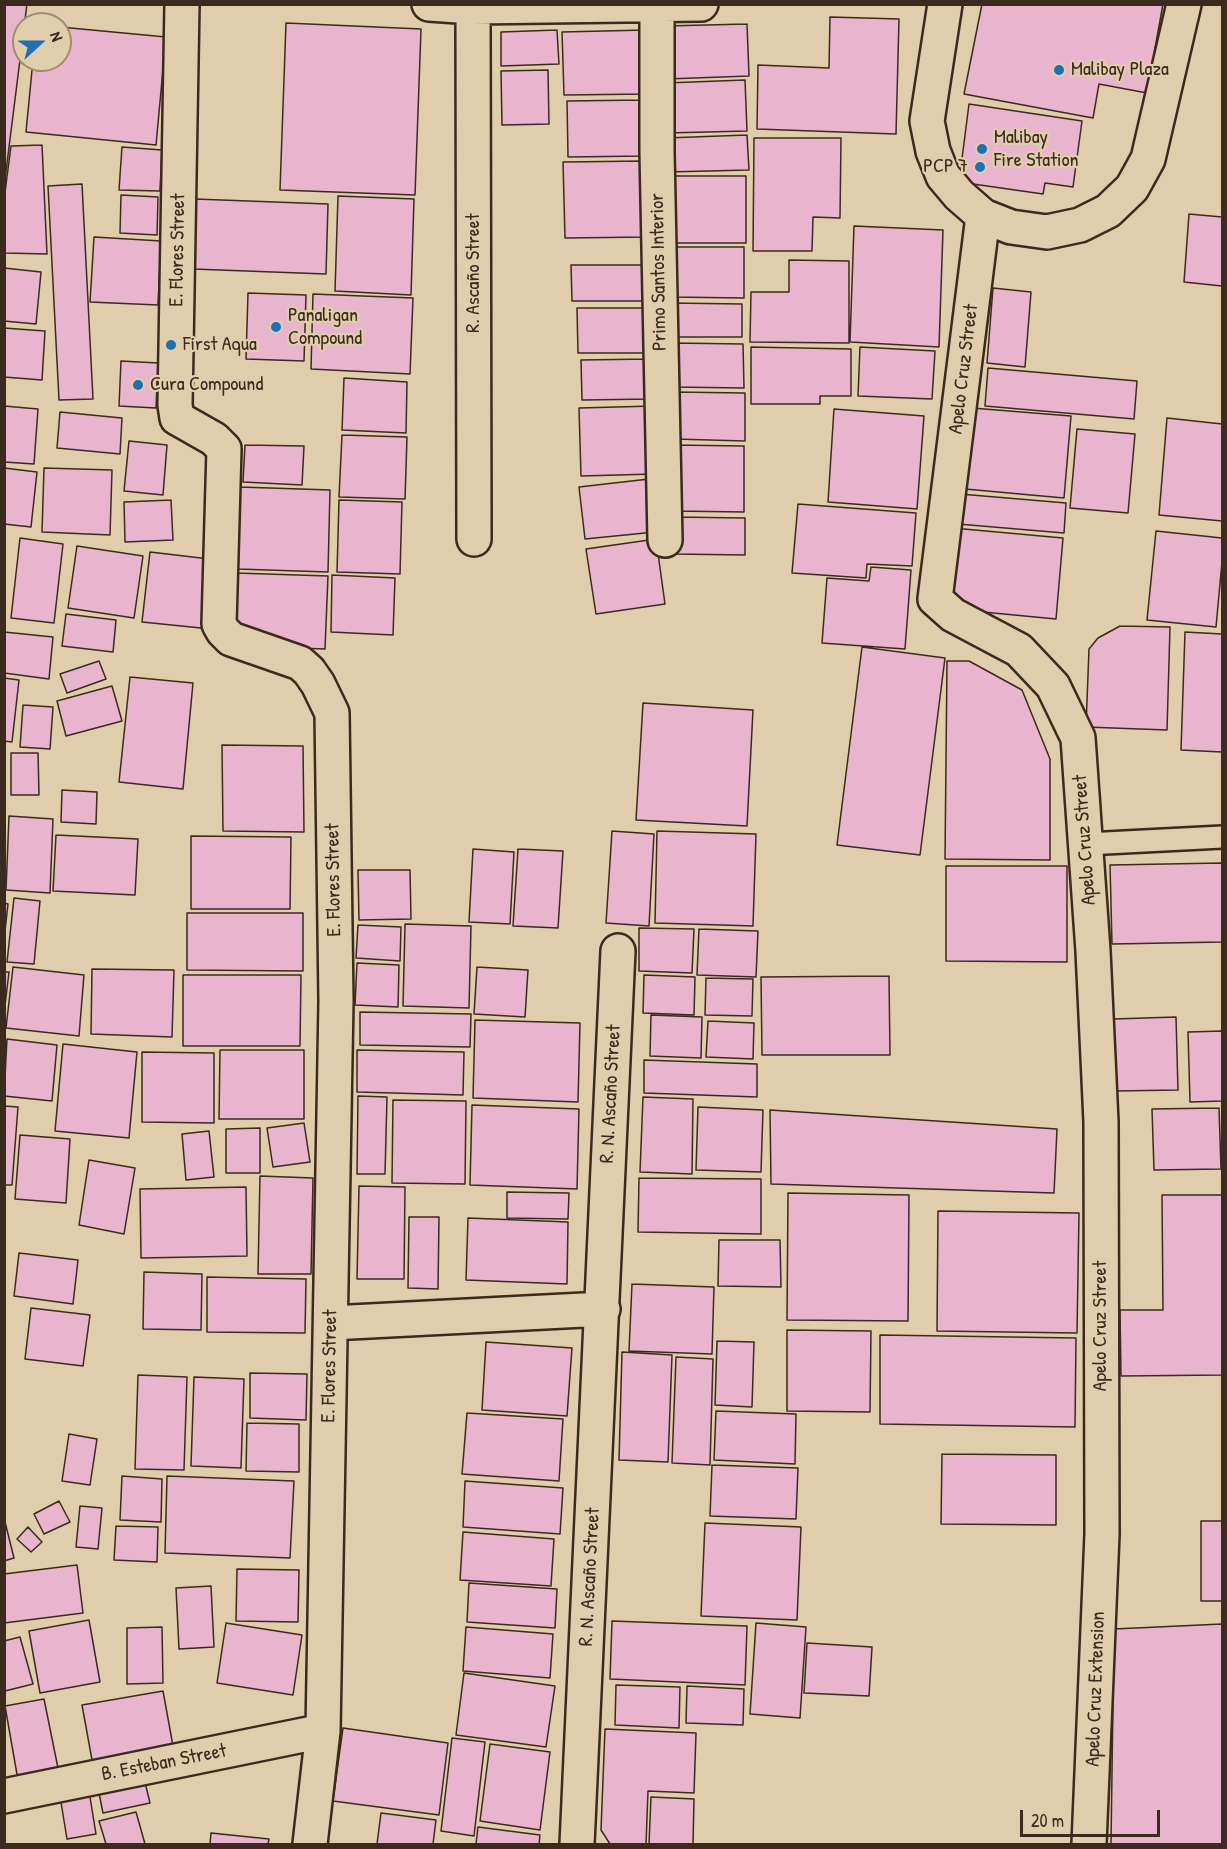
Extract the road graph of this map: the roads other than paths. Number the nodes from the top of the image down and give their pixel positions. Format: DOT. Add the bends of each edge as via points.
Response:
graph roads {
  1 [pos="182,4"];
  2 [pos="429,4"];
  3 [pos="701,4"];
  4 [pos="945,4"];
  5 [pos="1184,4"];
  6 [pos="657,5"];
  7 [pos="473,7"];
  8 [pos="983,216"];
  9 [pos="474,539"];
  10 [pos="665,540"];
  11 [pos="1222,837"];
  12 [pos="1086,844"];
  13 [pos="618,951"];
  14 [pos="603,1309"];
  15 [pos="331,1323"];
  16 [pos="1102,1534"];
  17 [pos="323,1731"];
  18 [pos="4,1796"];
  19 [pos="310,1845"];
  20 [pos="577,1845"];
  21 [pos="1089,1845"];
  1 -- 15 [label="street, E. Flores Street" via="175,405 177,418 224,449 219,624 231,639 300,663 318,684 332,713 336,1001"];
  2 -- 7 [label="street"];
  3 -- 6 [label="street"];
  4 -- 8 [label="street" via="927,121 943,176"];
  5 -- 8 [label="street" via="1148,159 1132,188 1108,211 1080,225 1047,232"];
  6 -- 7 [label="street"];
  6 -- 10 [label="street, Primo Santos Interior"];
  7 -- 9 [label="street, R. Ascaño Street"];
  8 -- 12 [label="street, Apelo Cruz Street" via="935,599 953,615 1019,650 1053,686 1078,738"];
  11 -- 12 [label="lane"];
  12 -- 16 [label="street, Apelo Cruz Street" via="1101,1122"];
  13 -- 14 [label="street, R. N. Ascaño Street"];
  14 -- 15 [label="street"];
  14 -- 20 [label="street, R. N. Ascaño Street"];
  15 -- 17 [label="street, E. Flores Street"];
  16 -- 21 [label="street, Apelo Cruz Extension"];
  17 -- 18 [label="street, B. Esteban Street"];
  17 -- 19 [label="street, E. Flores Street"];
}
